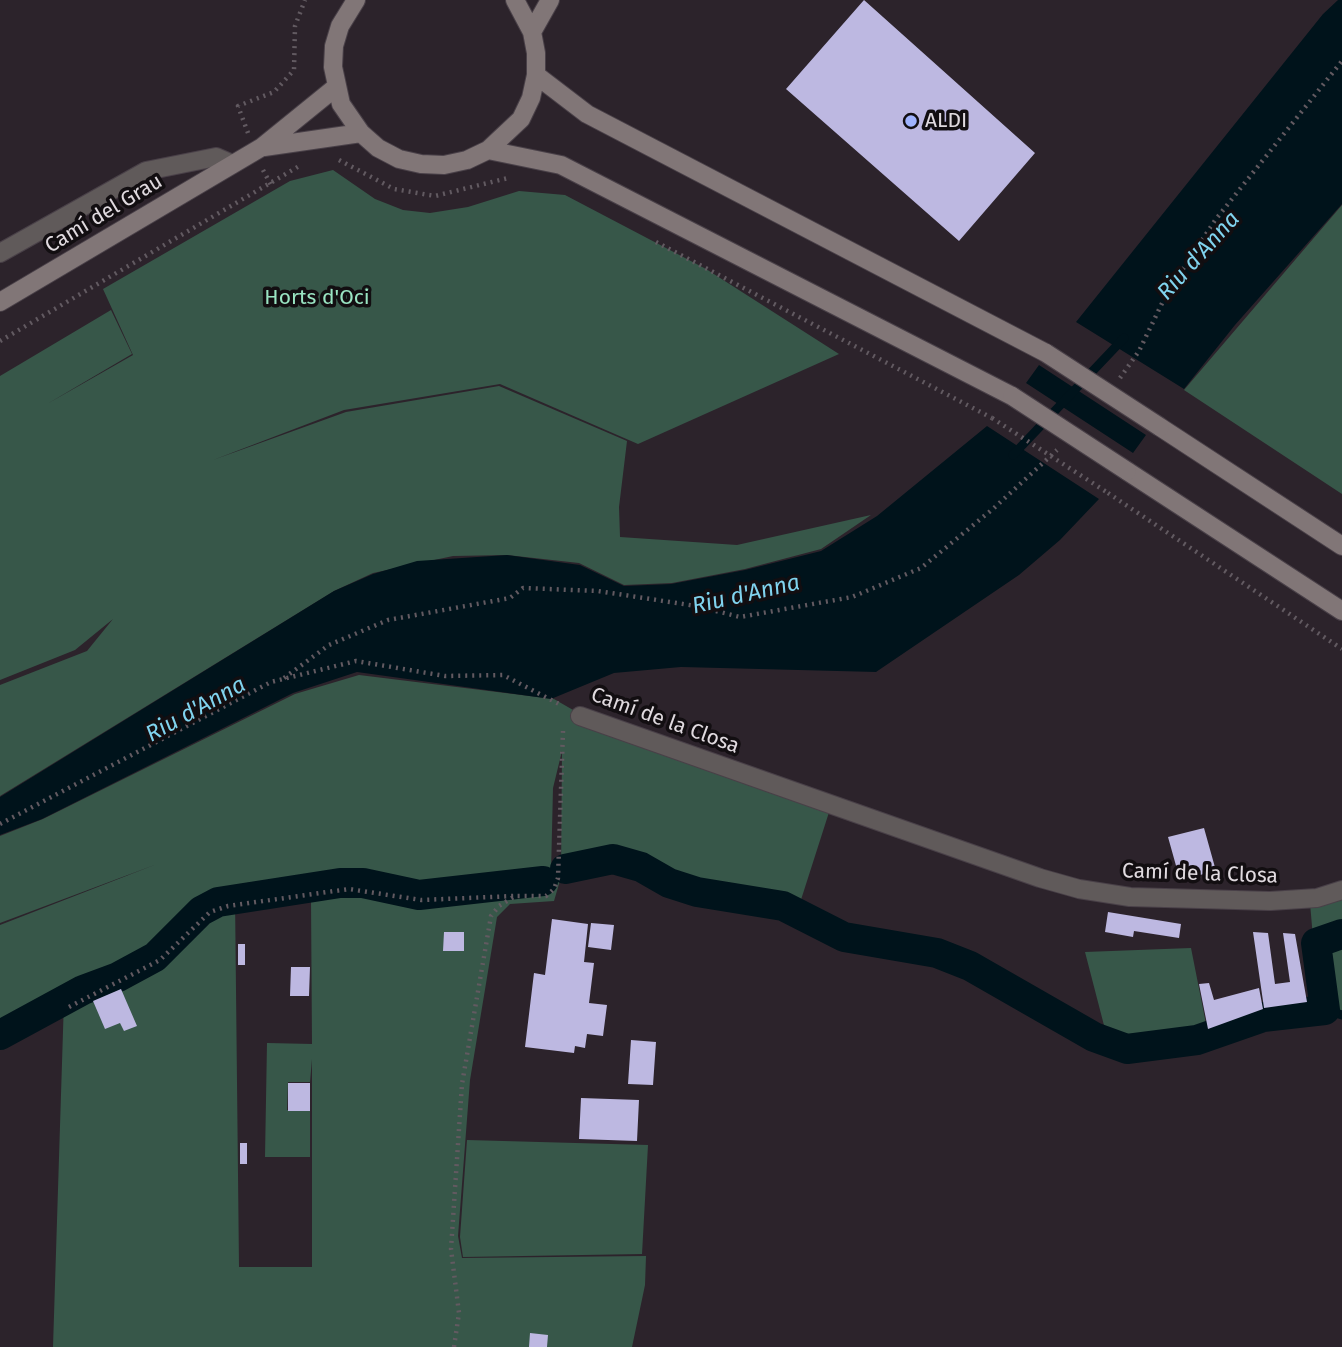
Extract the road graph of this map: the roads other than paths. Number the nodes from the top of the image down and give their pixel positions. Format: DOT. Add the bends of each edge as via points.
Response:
graph roads {
  1 [pos="356,0"];
  2 [pos="515,0"];
  3 [pos="550,0"];
  4 [pos="532,32"];
  5 [pos="536,75"];
  6 [pos="336,88"];
  7 [pos="361,133"];
  8 [pos="258,150"];
  9 [pos="488,150"];
  10 [pos="232,164"];
  11 [pos="0,253"];
  12 [pos="0,302"];
  13 [pos="1342,546"];
  14 [pos="1342,611"];
  15 [pos="580,716"];
  16 [pos="1342,891"];
  1 -- 6 [label="main road" via="334,46"];
  2 -- 4 [label="main road"];
  3 -- 4 [label="main road"];
  4 -- 5 [label="main road"];
  5 -- 9 [label="main road" via="521,118"];
  5 -- 13 [label="main road, bridge" via="587,114 1046,353"];
  6 -- 7 [label="main road"];
  6 -- 8 [label="main road, Camí del Grau"];
  7 -- 8 [label="main road, Camí del Grau"];
  7 -- 9 [label="main road" via="399,159 421,164 467,160"];
  8 -- 10 [label="main road, Camí del Grau"];
  9 -- 14 [label="main road, bridge" via="561,165 1012,396"];
  10 -- 11 [label="street, Camí del Grau" via="216,157 146,171"];
  10 -- 12 [label="main road, Camí del Grau"];
  15 -- 16 [label="street, Camí de la Closa" via="1079,889 1130,897 1270,901"];
}
